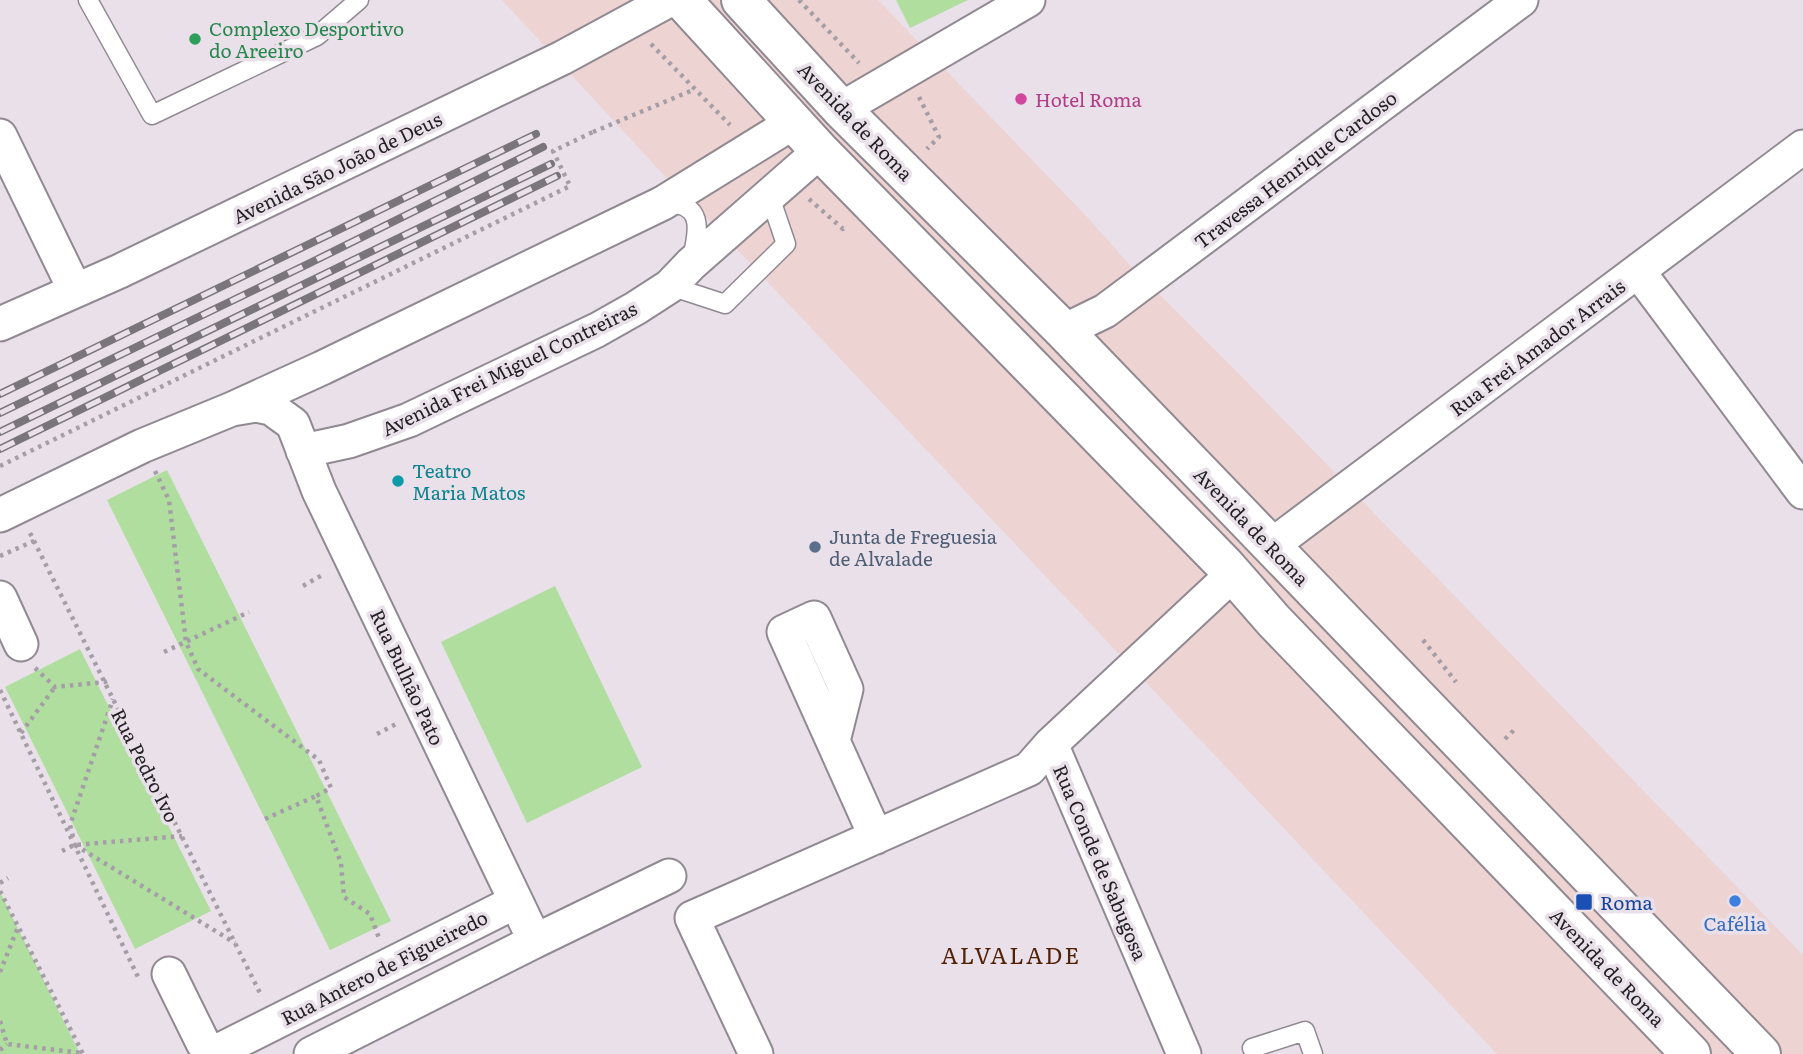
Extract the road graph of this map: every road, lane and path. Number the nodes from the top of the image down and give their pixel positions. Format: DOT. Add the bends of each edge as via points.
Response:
graph roads {
  1 [pos="88,0"];
  2 [pos="359,0"];
  3 [pos="669,0"];
  4 [pos="682,0"];
  5 [pos="741,0"];
  6 [pos="799,0"];
  7 [pos="1521,0"];
  8 [pos="1021,3"];
  9 [pos="636,16"];
  10 [pos="862,66"];
  11 [pos="693,90"];
  12 [pos="841,109"];
  13 [pos="794,122"];
  14 [pos="738,133"];
  15 [pos="0,136"];
  16 [pos="1803,147"];
  17 [pos="820,151"];
  18 [pos="769,194"];
  19 [pos="663,203"];
  20 [pos="1638,271"];
  21 [pos="680,275"];
  22 [pos="75,290"];
  23 [pos="0,324"];
  24 [pos="1064,331"];
  25 [pos="322,368"];
  26 [pos="232,409"];
  27 [pos="298,437"];
  28 [pos="142,446"];
  29 [pos="0,466"];
  30 [pos="1803,492"];
  31 [pos="9,511"];
  32 [pos="34,541"];
  33 [pos="1272,542"];
  34 [pos="0,556"];
  35 [pos="1229,570"];
  36 [pos="0,598"];
  37 [pos="250,612"];
  38 [pos="1423,640"];
  39 [pos="186,642"];
  40 [pos="21,643"];
  41 [pos="164,652"];
  42 [pos="111,679"];
  43 [pos="105,682"];
  44 [pos="1456,682"];
  45 [pos="55,687"];
  46 [pos="0,690"];
  47 [pos="113,699"];
  48 [pos="1517,727"];
  49 [pos="21,733"];
  50 [pos="1505,739"];
  51 [pos="833,741"];
  52 [pos="1051,744"];
  53 [pos="316,796"];
  54 [pos="265,819"];
  55 [pos="182,836"];
  56 [pos="876,836"];
  57 [pos="74,845"];
  58 [pos="62,851"];
  59 [pos="670,876"];
  60 [pos="8,878"];
  61 [pos="0,883"];
  62 [pos="0,891"];
  63 [pos="515,902"];
  64 [pos="18,926"];
  65 [pos="535,942"];
  66 [pos="236,944"];
  67 [pos="389,965"];
  68 [pos="0,972"];
  69 [pos="154,977"];
  70 [pos="0,1021"];
  71 [pos="275,1023"];
  72 [pos="7,1044"];
  73 [pos="0,1050"];
  74 [pos="83,1054"];
  75 [pos="214,1054"];
  76 [pos="311,1054"];
  77 [pos="756,1054"];
  78 [pos="1184,1054"];
  79 [pos="1255,1054"];
  80 [pos="1313,1054"];
  81 [pos="1691,1054"];
  82 [pos="1761,1054"];
  1 -- 2 [label="lane" via="152,115 317,36"];
  3 -- 9 [label="street, Avenida São João de Deus"];
  4 -- 13 [label="main road, Avenida de Roma"];
  5 -- 12 [label="main road, Avenida de Roma"];
  6 -- 10 [label="path"];
  7 -- 24 [label="street, Travessa Henrique Cardoso" via="1105,311"];
  8 -- 12 [label="street"];
  9 -- 11 [label="path" via="649,41"];
  9 -- 22 [label="street, Avenida São João de Deus" via="562,58"];
  11 -- 14 [label="path"];
  11 -- 29 [label="path, bridge" via="553,151 570,186"];
  12 -- 13 [label="main road"];
  12 -- 17 [label="main road"];
  12 -- 24 [label="main road, Avenida de Roma"];
  13 -- 17 [label="main road, Avenida de Roma"];
  13 -- 19 [label="street"];
  15 -- 22 [label="street"];
  16 -- 20 [label="street, Rua Frei Amador Arrais"];
  17 -- 18 [label="street, Avenida Frei Miguel Contreiras"];
  17 -- 35 [label="main road, Avenida de Roma"];
  18 -- 21 [label="street, Avenida Frei Miguel Contreiras"];
  18 -- 21 [label="lane" via="786,244 725,304"];
  19 -- 21 [label="lane" via="689,209 699,229"];
  19 -- 25 [label="street"];
  20 -- 30 [label="street"];
  20 -- 33 [label="street, Rua Frei Amador Arrais"];
  21 -- 27 [label="street, Avenida Frei Miguel Contreiras" via="597,330 409,420 349,441"];
  22 -- 23 [label="street, Avenida São João de Deus"];
  24 -- 33 [label="main road, Avenida de Roma"];
  25 -- 26 [label="street"];
  25 -- 27 [label="street" via="298,394"];
  26 -- 27 [label="street" via="271,408"];
  26 -- 28 [label="street"];
  27 -- 63 [label="street, Rua Bulhão Pato" via="319,491"];
  28 -- 31 [label="street"];
  28 -- 39 [label="path" via="169,499"];
  31 -- 32 [label="path, Rua Pedro Ivo"];
  32 -- 34 [label="path"];
  32 -- 43 [label="path, Rua Pedro Ivo"];
  33 -- 35 [label="main road"];
  33 -- 82 [label="main road, Avenida de Roma"];
  35 -- 52 [label="street, Rua Conde de Sabugosa"];
  35 -- 81 [label="main road, Avenida de Roma"];
  36 -- 40 [label="street"];
  37 -- 39 [label="path"];
  38 -- 44 [label="path"];
  39 -- 41 [label="path"];
  39 -- 53 [label="path" via="198,669 321,760 331,788"];
  40 -- 45 [label="path" via="29,662"];
  42 -- 43 [label="path"];
  43 -- 45 [label="path"];
  43 -- 47 [label="path, Rua Pedro Ivo"];
  45 -- 49 [label="path"];
  46 -- 49 [label="path"];
  47 -- 55 [label="path, Rua Pedro Ivo"];
  47 -- 57 [label="path" via="70,825"];
  48 -- 50 [label="path"];
  49 -- 57 [label="path"];
  51 -- 56 [label="street"];
  52 -- 56 [label="street" via="1029,769"];
  52 -- 78 [label="street, Rua Conde de Sabugosa"];
  53 -- 54 [label="path"];
  53 -- 67 [label="path" via="341,863 344,897 370,914"];
  55 -- 57 [label="path"];
  55 -- 66 [label="path, Rua Pedro Ivo"];
  56 -- 77 [label="street" via="692,918"];
  57 -- 58 [label="path"];
  57 -- 66 [label="path"];
  57 -- 69 [label="path"];
  59 -- 65 [label="street"];
  60 -- 61 [label="path"];
  62 -- 64 [label="path"];
  63 -- 65 [label="street"];
  63 -- 67 [label="street, Rua Antero de Figueiredo"];
  64 -- 68 [label="path"];
  64 -- 74 [label="path"];
  65 -- 76 [label="street"];
  66 -- 71 [label="path, Rua Pedro Ivo"];
  67 -- 71 [label="street, Rua Antero de Figueiredo"];
  69 -- 75 [label="street"];
  70 -- 72 [label="path"];
  71 -- 75 [label="street, Rua Antero de Figueiredo"];
  72 -- 73 [label="path"];
  72 -- 74 [label="path"];
  79 -- 80 [label="lane" via="1252,1048 1306,1031"];
}
